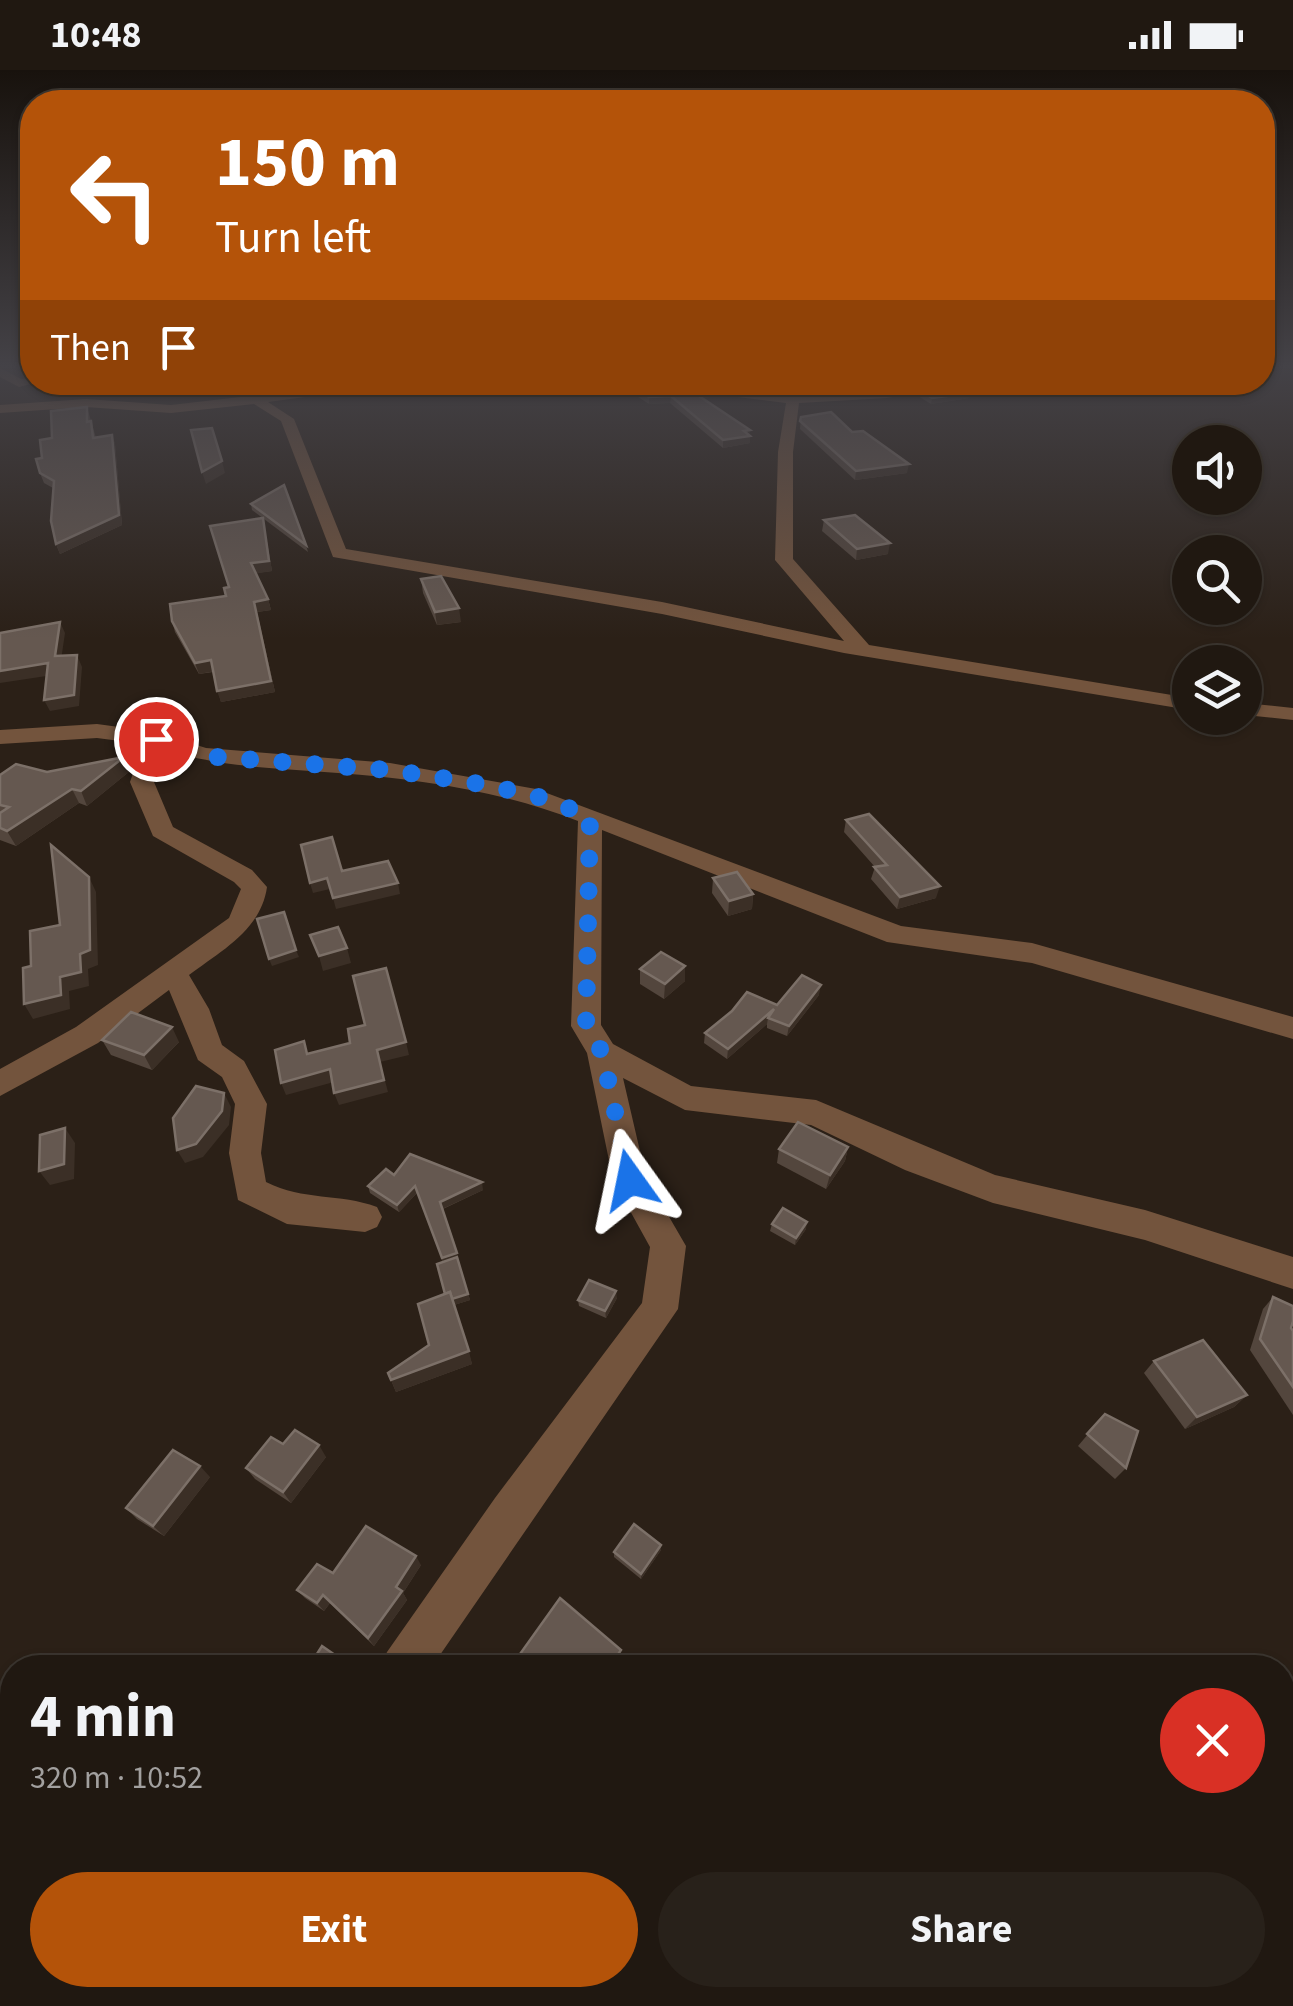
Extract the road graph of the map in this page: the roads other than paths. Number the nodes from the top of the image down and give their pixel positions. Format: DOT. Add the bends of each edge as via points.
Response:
graph roads {
  1 [pos="302,458"];
  2 [pos="785,458"];
  3 [pos="862,650"];
  4 [pos="1172,701"];
  5 [pos="1262,711"];
  6 [pos="1293,714"];
  7 [pos="0,737"];
  8 [pos="156,739"];
  9 [pos="590,816"];
  10 [pos="173,972"];
  11 [pos="1293,1028"];
  12 [pos="602,1052"];
  13 [pos="0,1084"];
  14 [pos="365,1217"];
  15 [pos="1293,1273"];
  16 [pos="412,1655"];
  1 -- 3 [label="street" via="339,553"];
  2 -- 3 [label="street" via="784,560"];
  3 -- 4 [label="street"];
  5 -- 6 [label="street"];
  7 -- 8 [label="street" via="97,731"];
  8 -- 9 [label="street" via="203,756 481,784"];
  8 -- 10 [label="street" via="142,782 162,830 254,887 239,924"];
  9 -- 11 [label="street" via="897,935 1032,953"];
  9 -- 12 [label="street" via="586,1026"];
  10 -- 13 [label="street" via="87,1035"];
  10 -- 14 [label="street" via="209,1052 234,1069 251,1104 245,1153 250,1190 287,1209"];
  12 -- 15 [label="street" via="685,1098 816,1114 993,1189 1145,1225"];
  12 -- 16 [label="street" via="630,1180 668,1246 660,1309"];
}
